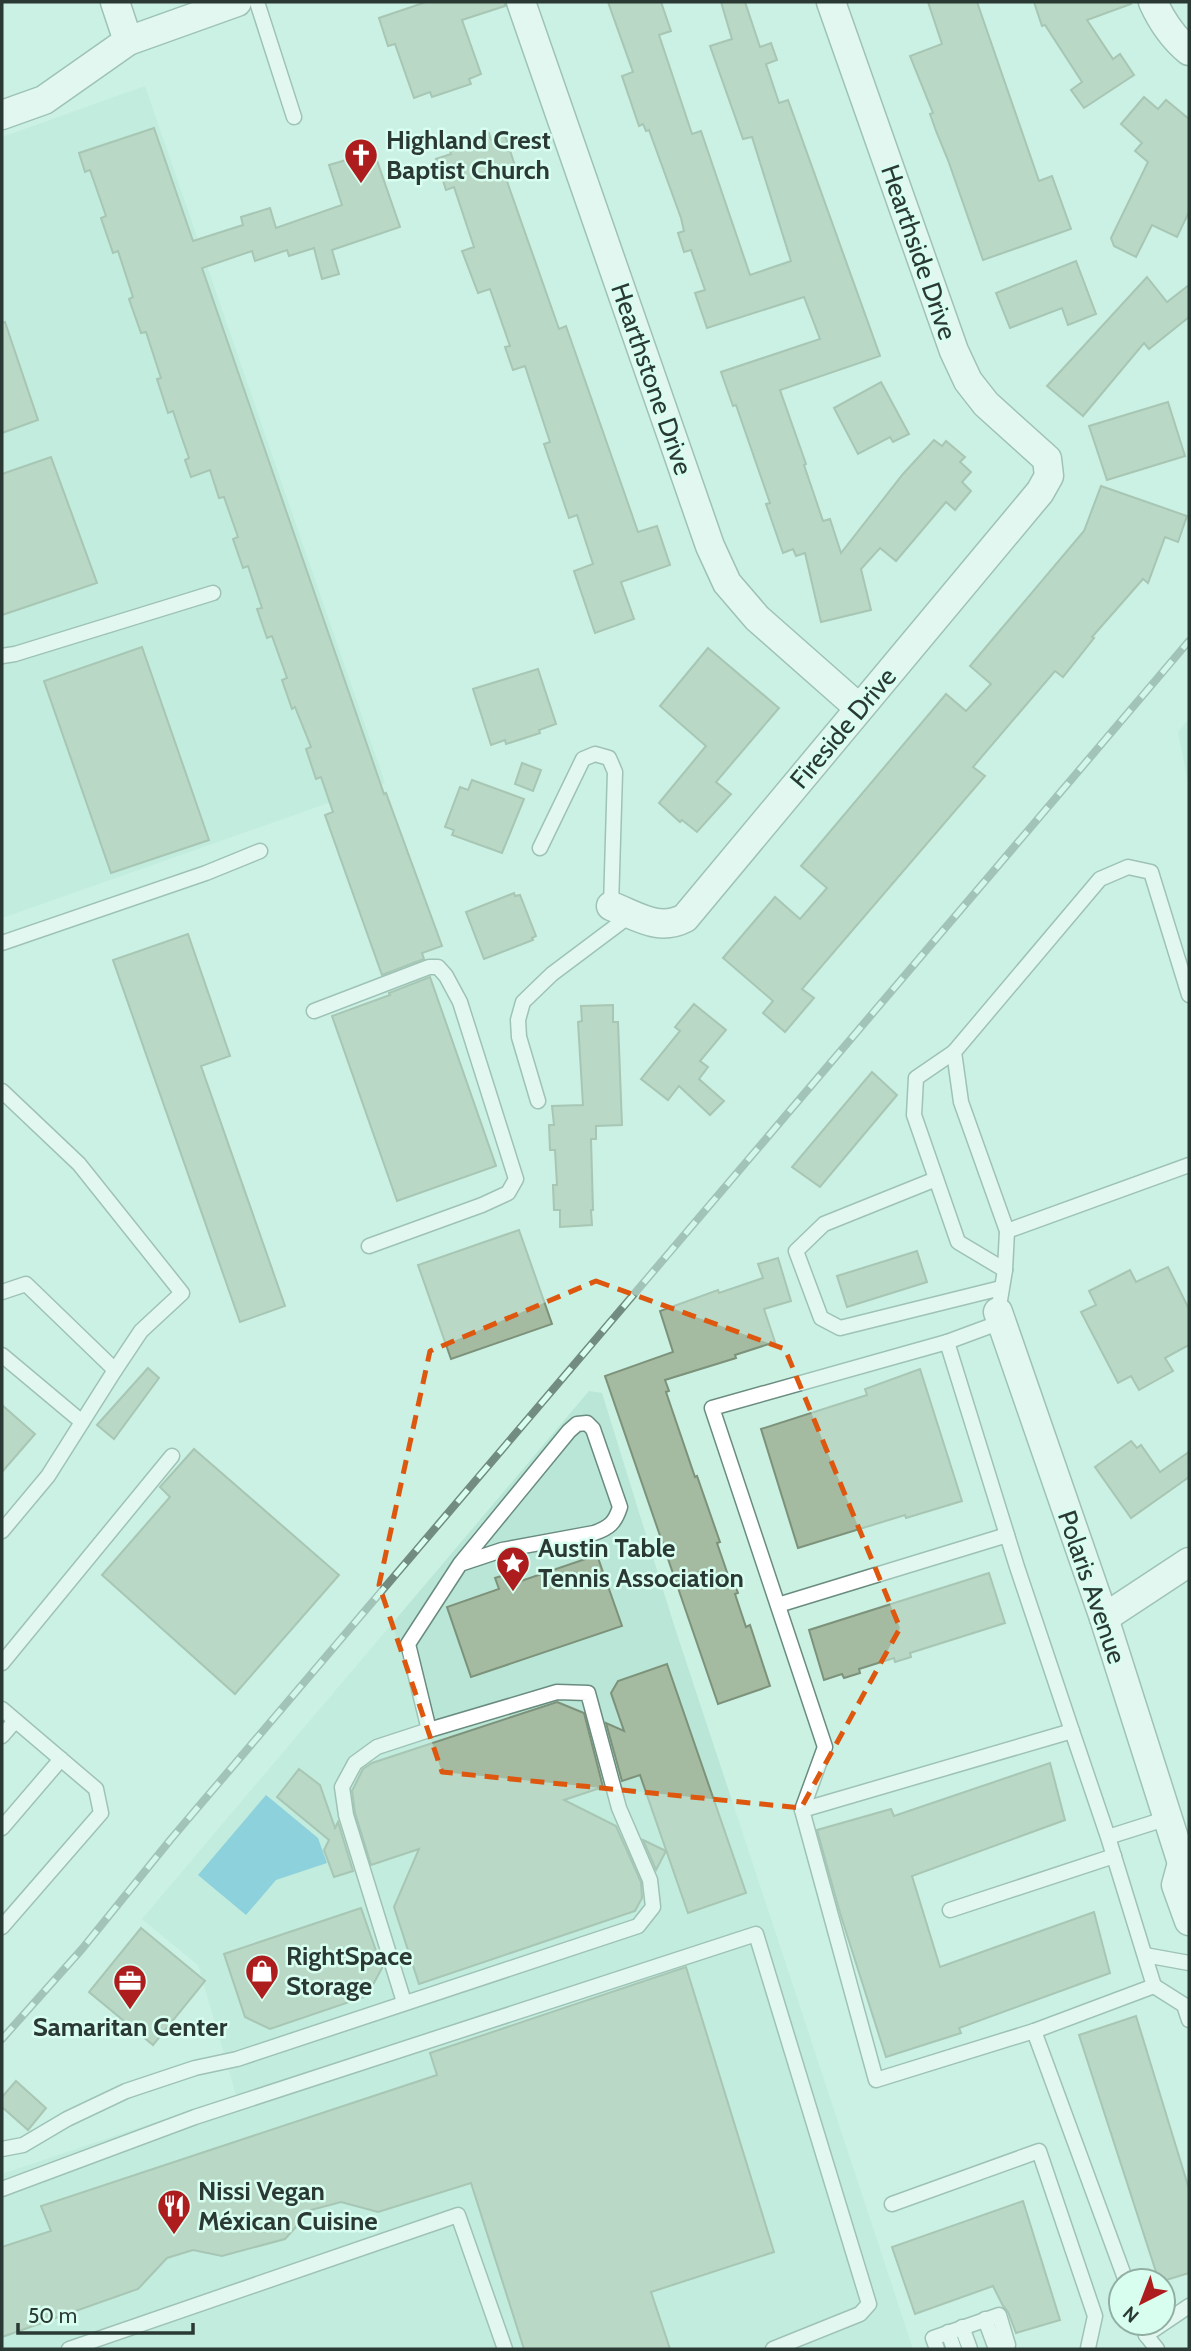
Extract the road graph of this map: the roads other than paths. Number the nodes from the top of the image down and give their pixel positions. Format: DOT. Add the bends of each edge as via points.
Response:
graph roads {
  1 [pos="115,2"];
  2 [pos="257,2"];
  3 [pos="521,2"];
  4 [pos="831,2"];
  5 [pos="1153,2"];
  6 [pos="218,5"];
  7 [pos="128,41"];
  8 [pos="1189,51"];
  9 [pos="2,115"];
  10 [pos="294,117"];
  11 [pos="1049,476"];
  12 [pos="213,593"];
  13 [pos="2,656"];
  14 [pos="859,708"];
  15 [pos="540,848"];
  16 [pos="260,851"];
  17 [pos="622,910"];
  18 [pos="2,943"];
  19 [pos="1189,995"];
  20 [pos="314,1011"];
  21 [pos="954,1052"];
  22 [pos="2,1091"];
  23 [pos="538,1101"];
  24 [pos="1189,1165"];
  25 [pos="936,1179"];
  26 [pos="1007,1231"];
  27 [pos="369,1246"];
  28 [pos="1005,1270"];
  29 [pos="2,1292"];
  30 [pos="1000,1307"];
  31 [pos="947,1342"];
  32 [pos="2,1355"];
  33 [pos="115,1370"];
  34 [pos="82,1422"];
  35 [pos="172,1455"];
  36 [pos="2,1531"];
  37 [pos="1007,1535"];
  38 [pos="1189,1562"];
  39 [pos="460,1564"];
  40 [pos="778,1605"];
  41 [pos="1104,1618"];
  42 [pos="2,1663"];
  43 [pos="2,1709"];
  44 [pos="15,1721"];
  45 [pos="429,1730"];
  46 [pos="1072,1731"];
  47 [pos="2,1735"];
  48 [pos="61,1759"];
  49 [pos="803,1810"];
  50 [pos="1168,1818"];
  51 [pos="2,1828"];
  52 [pos="1108,1837"];
  53 [pos="1114,1856"];
  54 [pos="1186,1868"];
  55 [pos="950,1910"];
  56 [pos="1189,1921"];
  57 [pos="2,1927"];
  58 [pos="1145,1955"];
  59 [pos="1189,1963"];
  60 [pos="1154,1986"];
  61 [pos="404,2002"];
  62 [pos="1189,2020"];
  63 [pos="1034,2031"];
  64 [pos="2,2149"];
  65 [pos="2,2189"];
  66 [pos="892,2204"];
  67 [pos="1121,2267"];
  68 [pos="955,2330"];
  69 [pos="1002,2347"];
  70 [pos="69,2349"];
  71 [pos="505,2349"];
  72 [pos="773,2349"];
  73 [pos="937,2349"];
  74 [pos="954,2349"];
  75 [pos="970,2349"];
  76 [pos="1087,2349"];
  1 -- 7 [label="street"];
  2 -- 10 [label="lane"];
  3 -- 14 [label="street, Hearthstone Drive" via="727,583 757,618"];
  4 -- 11 [label="street, Hearthside Drive" via="954,351 968,381 986,404 1047,459"];
  5 -- 8 [label="street" via="1161,20"];
  6 -- 7 [label="street"];
  7 -- 9 [label="street" via="44,100"];
  11 -- 14 [label="street, Fireside Drive"];
  12 -- 13 [label="lane"];
  14 -- 17 [label="street, Fireside Drive" via="685,918 673,925 659,925"];
  15 -- 17 [label="lane" via="583,759 595,754 609,758 615,772"];
  16 -- 18 [label="lane"];
  17 -- 23 [label="lane" via="523,1002 519,1038"];
  19 -- 21 [label="lane" via="1151,872 1128,867 1101,879"];
  20 -- 27 [label="lane" via="438,967 460,1002 516,1179 508,1193 482,1205"];
  21 -- 25 [label="lane" via="916,1078 914,1115"];
  21 -- 26 [label="lane" via="961,1102"];
  22 -- 33 [label="lane" via="79,1164 182,1293 141,1331"];
  24 -- 26 [label="lane"];
  25 -- 28 [label="lane" via="958,1242"];
  25 -- 30 [label="lane" via="824,1224 796,1251 821,1318 840,1328"];
  26 -- 28 [label="lane"];
  28 -- 30 [label="lane"];
  29 -- 33 [label="lane" via="26,1284"];
  30 -- 31 [label="lane"];
  30 -- 41 [label="street, Polaris Avenue"];
  31 -- 37 [label="lane"];
  31 -- 40 [label="lane" via="712,1408"];
  32 -- 34 [label="lane"];
  33 -- 34 [label="lane"];
  34 -- 36 [label="lane" via="48,1476"];
  35 -- 42 [label="lane"];
  37 -- 40 [label="lane"];
  37 -- 46 [label="lane"];
  38 -- 41 [label="street"];
  39 -- 39 [label="lane" via="569,1431 587,1423 620,1507 616,1519 594,1534 502,1550"];
  39 -- 45 [label="lane" via="408,1644"];
  40 -- 49 [label="lane" via="825,1747"];
  41 -- 50 [label="street, Polaris Avenue"];
  43 -- 44 [label="lane"];
  44 -- 47 [label="lane"];
  44 -- 48 [label="lane"];
  45 -- 61 [label="lane" via="377,1747 355,1763 342,1787 346,1815"];
  45 -- 61 [label="lane" via="557,1692 588,1693 619,1808 650,1880 653,1907 638,1926"];
  46 -- 49 [label="lane"];
  46 -- 52 [label="lane"];
  48 -- 51 [label="lane"];
  48 -- 57 [label="lane" via="96,1789 101,1813"];
  49 -- 63 [label="lane" via="876,2080"];
  50 -- 52 [label="lane"];
  50 -- 54 [label="street, Polaris Avenue"];
  52 -- 53 [label="lane"];
  53 -- 55 [label="lane"];
  53 -- 58 [label="lane"];
  54 -- 56 [label="street, Polaris Avenue" via="1176,1885"];
  58 -- 59 [label="lane"];
  58 -- 60 [label="lane"];
  60 -- 62 [label="lane" via="1184,2005"];
  60 -- 63 [label="lane"];
  61 -- 64 [label="lane" via="126,2091 23,2145"];
  63 -- 67 [label="lane"];
  65 -- 72 [label="lane" via="195,2117 756,1934 869,2304 860,2314"];
  66 -- 76 [label="lane" via="1038,2151 1095,2316"];
  68 -- 69 [label="lane" via="992,2317"];
  68 -- 73 [label="lane" via="933,2338"];
  68 -- 74 [label="lane"];
  68 -- 75 [label="lane"];
  70 -- 71 [label="lane" via="458,2215"];
}
